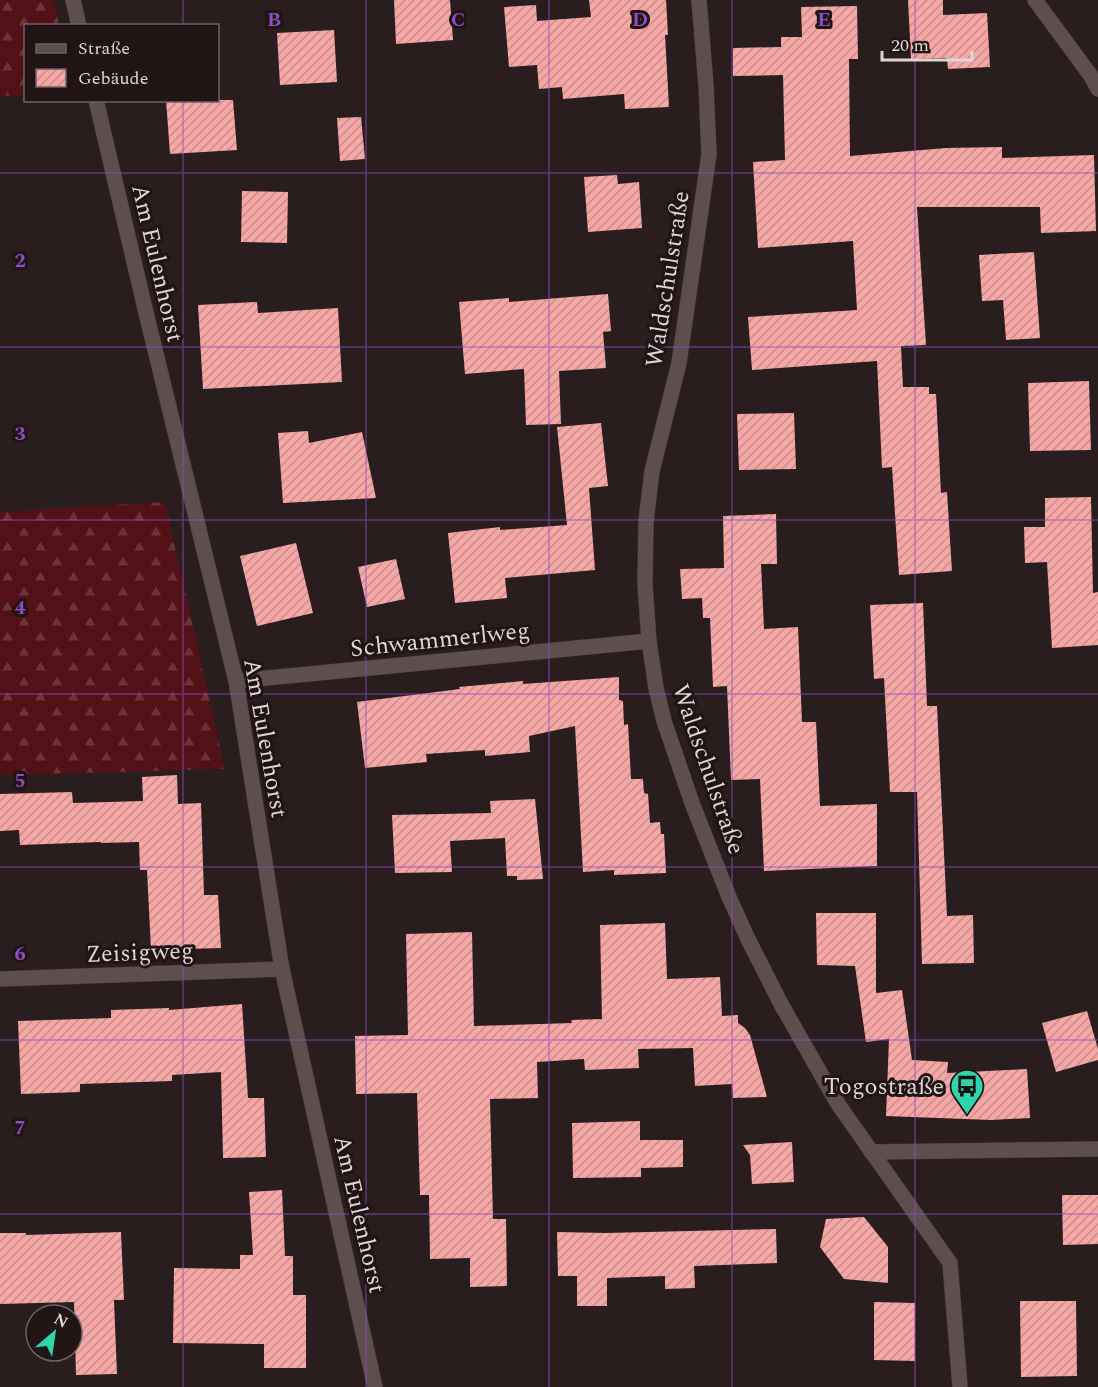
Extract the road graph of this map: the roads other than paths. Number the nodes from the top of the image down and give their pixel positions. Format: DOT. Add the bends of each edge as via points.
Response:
graph roads {
  1 [pos="73,0"];
  2 [pos="699,0"];
  3 [pos="1035,0"];
  4 [pos="79,24"];
  5 [pos="1098,89"];
  6 [pos="96,102"];
  7 [pos="649,641"];
  8 [pos="236,681"];
  9 [pos="282,969"];
  10 [pos="0,979"];
  11 [pos="1098,1149"];
  12 [pos="871,1152"];
  13 [pos="375,1387"];
  14 [pos="960,1387"];
  1 -- 4 [label="street"];
  2 -- 7 [label="street, Waldschulstraße" via="709,154 679,363 652,471 646,521"];
  3 -- 5 [label="street"];
  6 -- 8 [label="street, Am Eulenhorst"];
  7 -- 8 [label="street, Schwammerlweg"];
  7 -- 12 [label="street, Waldschulstraße" via="664,721 729,897 786,1013 832,1094"];
  8 -- 9 [label="street, Am Eulenhorst"];
  9 -- 10 [label="street, Zeisigweg"];
  9 -- 13 [label="street, Am Eulenhorst"];
  11 -- 12 [label="street"];
  12 -- 14 [label="street, Waldschulstraße" via="950,1263"];
}
